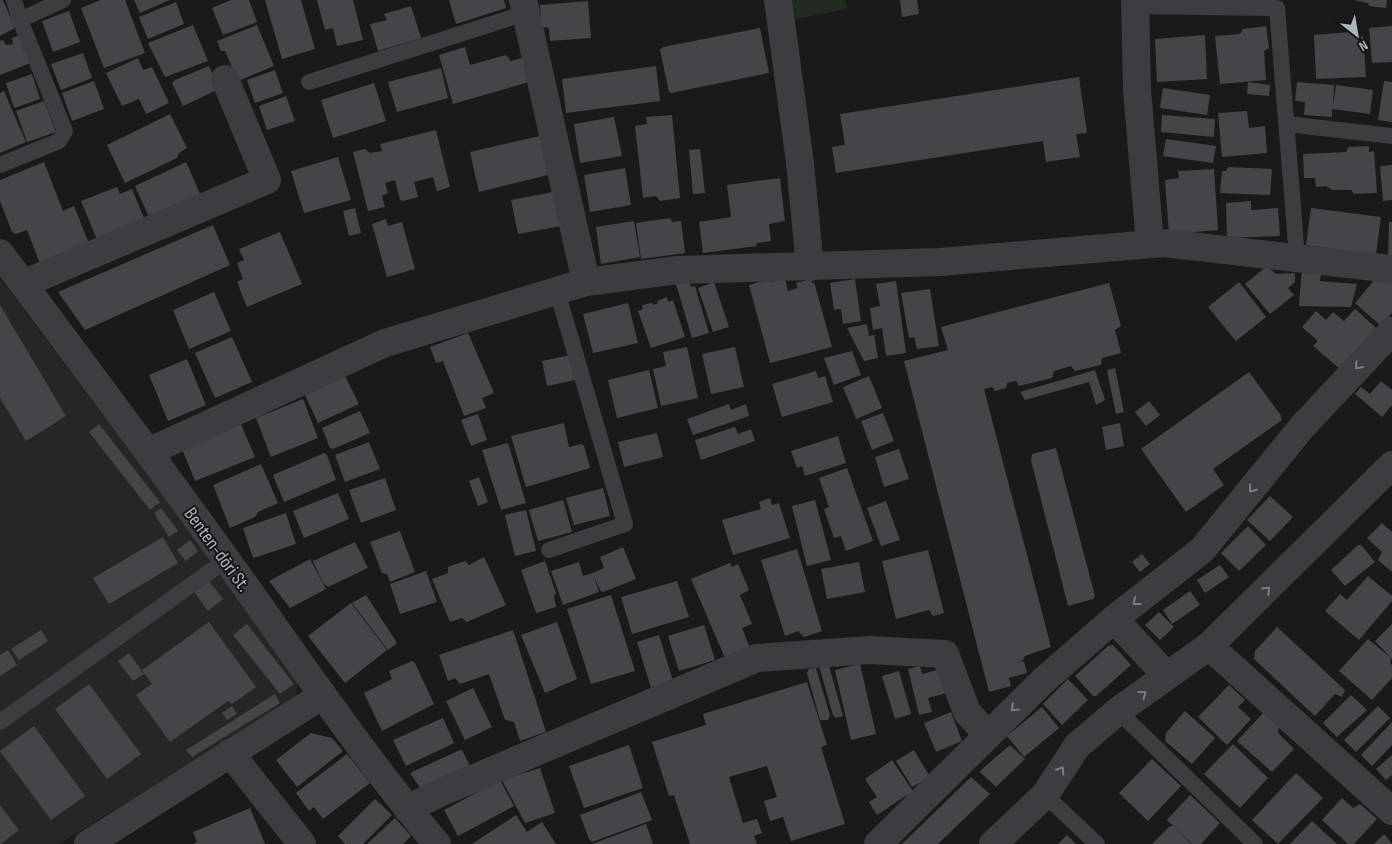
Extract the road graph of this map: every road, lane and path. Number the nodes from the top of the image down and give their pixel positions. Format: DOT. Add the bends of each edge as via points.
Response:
graph roads {
  1 [pos="14,0"];
  2 [pos="63,0"];
  3 [pos="778,0"];
  4 [pos="1135,3"];
  5 [pos="525,7"];
  6 [pos="20,20"];
  7 [pos="225,79"];
  8 [pos="309,82"];
  9 [pos="1286,124"];
  10 [pos="1392,136"];
  11 [pos="0,165"];
  12 [pos="1150,244"];
  13 [pos="0,253"];
  14 [pos="1297,257"];
  15 [pos="810,267"];
  16 [pos="1392,268"];
  17 [pos="586,282"];
  18 [pos="23,284"];
  19 [pos="557,291"];
  20 [pos="1392,331"];
  21 [pos="148,452"];
  22 [pos="1392,465"];
  23 [pos="549,550"];
  24 [pos="226,560"];
  25 [pos="1114,619"];
  26 [pos="1210,646"];
  27 [pos="1167,676"];
  28 [pos="323,695"];
  29 [pos="1118,711"];
  30 [pos="0,722"];
  31 [pos="988,734"];
  32 [pos="230,753"];
  33 [pos="1045,795"];
  34 [pos="408,810"];
  35 [pos="1392,812"];
  36 [pos="88,844"];
  37 [pos="302,844"];
  38 [pos="437,844"];
  39 [pos="878,844"];
  40 [pos="993,844"];
  41 [pos="1097,844"];
  42 [pos="1255,844"];
  1 -- 6 [label="lane"];
  2 -- 6 [label="lane"];
  3 -- 15 [label="street" via="799,153"];
  4 -- 9 [label="lane" via="1277,8"];
  4 -- 12 [label="street" via="1138,182"];
  5 -- 8 [label="lane"];
  5 -- 17 [label="street"];
  6 -- 11 [label="lane" via="65,131 59,141"];
  7 -- 18 [label="street" via="267,180"];
  9 -- 10 [label="lane"];
  9 -- 14 [label="lane"];
  12 -- 14 [label="street"];
  12 -- 15 [label="street" via="940,262"];
  13 -- 18 [label="street, Benten-dōri St."];
  14 -- 16 [label="street"];
  15 -- 17 [label="street" via="678,270"];
  17 -- 19 [label="street"];
  18 -- 21 [label="street, Benten-dōri St."];
  19 -- 21 [label="street" via="385,343"];
  19 -- 23 [label="lane" via="626,524"];
  20 -- 25 [label="street, one-way" via="1302,427 1202,550"];
  21 -- 24 [label="street, Benten-dōri St."];
  26 -- 22 [label="street, one-way"];
  24 -- 28 [label="street, Benten-dōri St."];
  24 -- 30 [label="lane"];
  25 -- 27 [label="street"];
  25 -- 31 [label="street, one-way"];
  26 -- 27 [label="street"];
  26 -- 35 [label="street"];
  29 -- 27 [label="street, one-way"];
  28 -- 32 [label="street"];
  28 -- 34 [label="street, Benten-dōri St."];
  33 -- 29 [label="street, one-way" via="1077,746"];
  29 -- 42 [label="lane"];
  31 -- 34 [label="street" via="967,712 945,654 870,650 757,658 437,794"];
  31 -- 39 [label="street"];
  32 -- 36 [label="street"];
  32 -- 37 [label="street"];
  33 -- 40 [label="street"];
  33 -- 41 [label="lane"];
  34 -- 38 [label="street, Benten-dōri St."];
}
